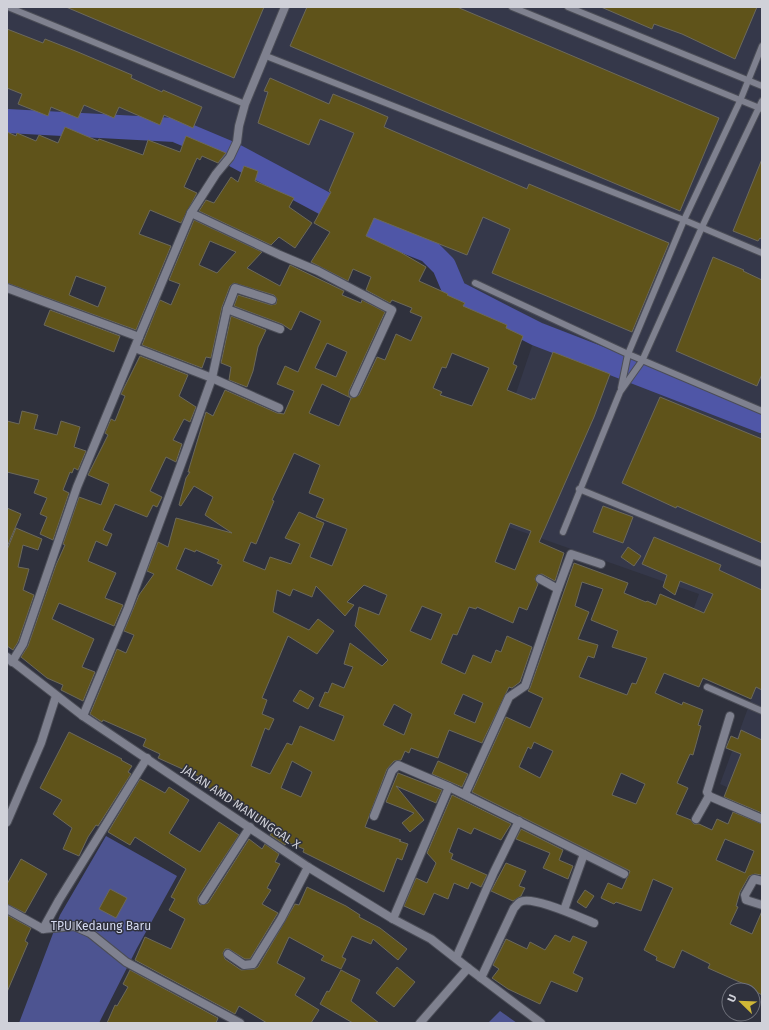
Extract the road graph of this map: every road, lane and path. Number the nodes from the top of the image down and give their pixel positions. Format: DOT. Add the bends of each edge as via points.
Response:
graph roads {
  1 [pos="8,7"];
  2 [pos="285,7"];
  3 [pos="512,7"];
  4 [pos="568,7"];
  5 [pos="762,46"];
  6 [pos="266,56"];
  7 [pos="748,80"];
  8 [pos="762,86"];
  9 [pos="740,101"];
  10 [pos="245,104"];
  11 [pos="761,106"];
  12 [pos="191,213"];
  13 [pos="684,220"];
  14 [pos="702,227"];
  15 [pos="762,253"];
  16 [pos="475,283"];
  17 [pos="8,289"];
  18 [pos="7,298"];
  19 [pos="272,300"];
  20 [pos="227,309"];
  21 [pos="280,329"];
  22 [pos="139,336"];
  23 [pos="135,348"];
  24 [pos="628,354"];
  25 [pos="642,361"];
  26 [pos="212,378"];
  27 [pos="620,392"];
  28 [pos="354,393"];
  29 [pos="279,408"];
  30 [pos="762,411"];
  31 [pos="579,489"];
  32 [pos="563,532"];
  33 [pos="601,564"];
  34 [pos="762,564"];
  35 [pos="540,579"];
  36 [pos="558,589"];
  37 [pos="10,660"];
  38 [pos="707,687"];
  39 [pos="56,696"];
  40 [pos="762,711"];
  41 [pos="83,716"];
  42 [pos="730,716"];
  43 [pos="147,758"];
  44 [pos="449,787"];
  45 [pos="465,794"];
  46 [pos="709,796"];
  47 [pos="374,816"];
  48 [pos="762,819"];
  49 [pos="696,820"];
  50 [pos="519,821"];
  51 [pos="7,822"];
  52 [pos="250,827"];
  53 [pos="584,854"];
  54 [pos="308,867"];
  55 [pos="624,874"];
  56 [pos="762,880"];
  57 [pos="203,900"];
  58 [pos="762,905"];
  59 [pos="7,909"];
  60 [pos="564,910"];
  61 [pos="393,919"];
  62 [pos="594,923"];
  63 [pos="43,929"];
  64 [pos="228,954"];
  65 [pos="456,958"];
  66 [pos="468,968"];
  67 [pos="481,978"];
  68 [pos="240,1023"];
  69 [pos="420,1023"];
  70 [pos="541,1023"];
  1 -- 10 [label="lane"];
  2 -- 6 [label="street"];
  3 -- 9 [label="lane"];
  4 -- 7 [label="lane"];
  5 -- 7 [label="lane"];
  6 -- 10 [label="street"];
  6 -- 13 [label="lane"];
  7 -- 8 [label="lane"];
  7 -- 9 [label="lane"];
  9 -- 11 [label="lane"];
  9 -- 13 [label="lane"];
  10 -- 12 [label="street" via="237,142"];
  11 -- 14 [label="lane"];
  12 -- 22 [label="street"];
  12 -- 28 [label="street" via="318,271 392,310"];
  13 -- 14 [label="lane"];
  13 -- 24 [label="lane"];
  14 -- 15 [label="lane"];
  14 -- 25 [label="lane"];
  16 -- 24 [label="lane"];
  17 -- 18 [label="street"];
  17 -- 22 [label="street"];
  19 -- 20 [label="street" via="235,288"];
  20 -- 21 [label="street"];
  20 -- 26 [label="street"];
  22 -- 23 [label="street"];
  23 -- 26 [label="street"];
  23 -- 37 [label="street" via="78,488 22,644"];
  24 -- 25 [label="lane"];
  24 -- 27 [label="lane"];
  25 -- 27 [label="lane"];
  25 -- 30 [label="lane"];
  26 -- 29 [label="street"];
  26 -- 41 [label="street" via="128,608"];
  27 -- 31 [label="lane"];
  31 -- 32 [label="lane"];
  31 -- 34 [label="lane"];
  33 -- 36 [label="street" via="571,554"];
  35 -- 36 [label="street"];
  36 -- 45 [label="street" via="525,686 509,697"];
  37 -- 39 [label="street, JALAN AMD MANUNGGAL X"];
  38 -- 40 [label="lane"];
  39 -- 41 [label="street, JALAN AMD MANUNGGAL X"];
  39 -- 51 [label="street" via="38,750"];
  41 -- 43 [label="street, JALAN AMD MANUNGGAL X"];
  42 -- 46 [label="street" via="707,792"];
  43 -- 52 [label="street, JALAN AMD MANUNGGAL X"];
  43 -- 63 [label="street"];
  44 -- 45 [label="street"];
  44 -- 47 [label="street" via="398,765 392,771"];
  44 -- 61 [label="street"];
  45 -- 50 [label="street"];
  46 -- 48 [label="street"];
  46 -- 49 [label="street"];
  50 -- 53 [label="street"];
  50 -- 65 [label="street"];
  52 -- 54 [label="street, JALAN AMD MANUNGGAL X"];
  52 -- 57 [label="street"];
  53 -- 55 [label="street"];
  53 -- 60 [label="street"];
  54 -- 61 [label="street, JALAN AMD MANUNGGAL X"];
  54 -- 64 [label="street" via="281,919 253,964 244,965"];
  56 -- 58 [label="street" via="754,879 745,895 746,900"];
  59 -- 63 [label="street"];
  60 -- 62 [label="street"];
  60 -- 67 [label="street" via="530,900 521,901 514,908"];
  61 -- 65 [label="street, JALAN AMD MANUNGGAL X" via="431,939"];
  63 -- 68 [label="street" via="74,926 90,934 126,962"];
  65 -- 66 [label="street, JALAN AMD MANUNGGAL X"];
  66 -- 67 [label="street, JALAN AMD MANUNGGAL X"];
  66 -- 69 [label="street"];
  67 -- 70 [label="street, JALAN AMD MANUNGGAL X"];
}
